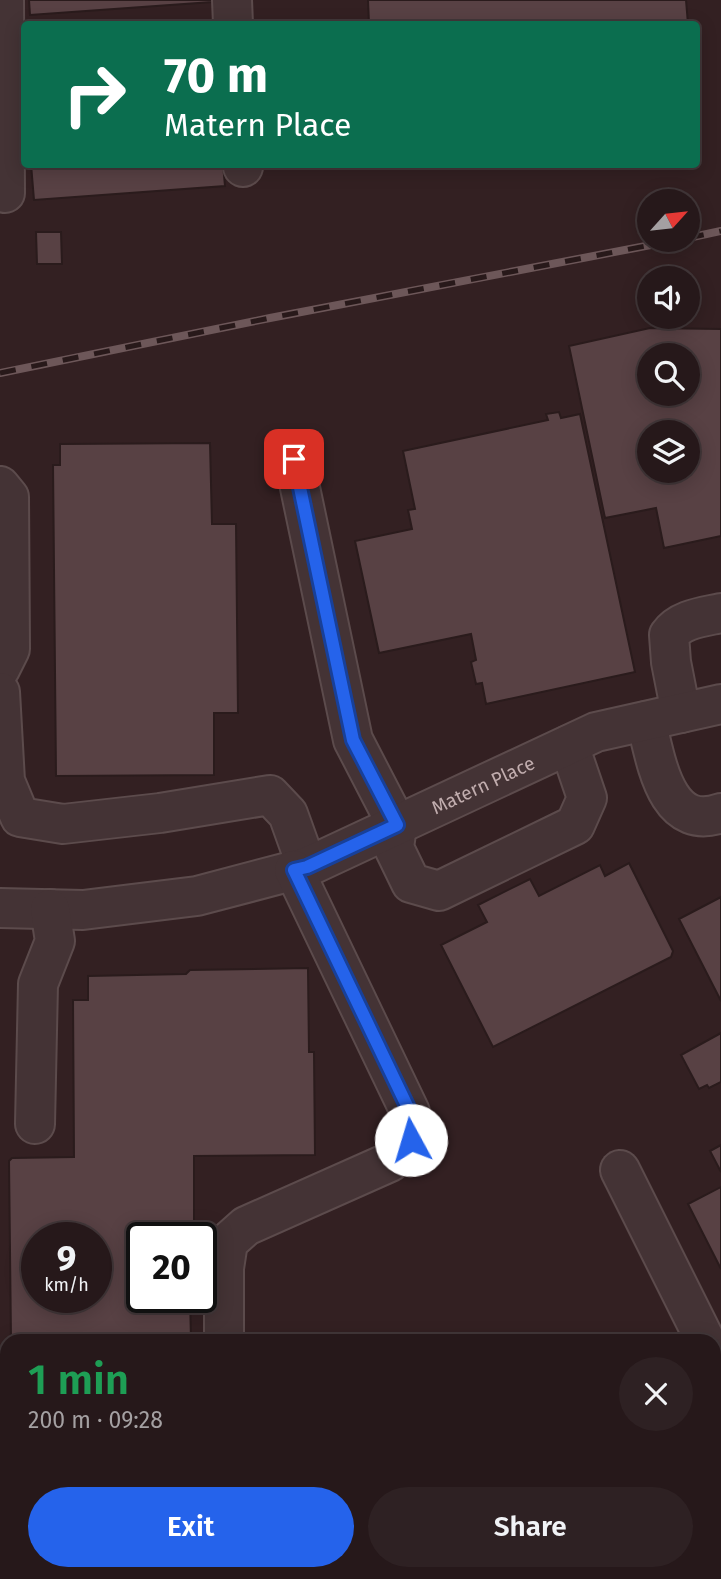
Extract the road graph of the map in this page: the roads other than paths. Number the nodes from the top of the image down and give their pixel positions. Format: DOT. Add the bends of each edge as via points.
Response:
graph roads {
  1 [pos="4,0"];
  2 [pos="232,0"];
  3 [pos="233,21"];
  4 [pos="5,193"];
  5 [pos="294,459"];
  6 [pos="0,486"];
  7 [pos="721,614"];
  8 [pos="0,669"];
  9 [pos="0,692"];
  10 [pos="721,705"];
  11 [pos="664,717"];
  12 [pos="569,745"];
  13 [pos="721,813"];
  14 [pos="397,825"];
  15 [pos="300,868"];
  16 [pos="0,908"];
  17 [pos="50,909"];
  18 [pos="34,1124"];
  19 [pos="620,1170"];
  20 [pos="224,1334"];
  21 [pos="702,1334"];
  1 -- 4 [label="street"];
  2 -- 3 [label="street"];
  5 -- 14 [label="street" via="353,740"];
  6 -- 8 [label="street" via="9,497 10,649"];
  7 -- 11 [label="street" via="674,627 669,635 673,676"];
  9 -- 15 [label="street" via="5,781 20,817 63,824 270,795 288,814"];
  10 -- 11 [label="street, Matern Place"];
  11 -- 12 [label="street, Matern Place" via="596,732"];
  11 -- 13 [label="street" via="661,777 670,797 694,815"];
  12 -- 14 [label="street, Matern Place"];
  12 -- 14 [label="street" via="587,798 575,824 439,891 411,883 394,848"];
  14 -- 15 [label="street, Matern Place"];
  15 -- 17 [label="street, Matern Place" via="197,896 83,910"];
  15 -- 20 [label="street" via="410,1112 411,1140 390,1163 246,1226 228,1242"];
  16 -- 17 [label="street, Matern Place"];
  17 -- 18 [label="street" via="55,941 37,984"];
  19 -- 21 [label="street"];
}
